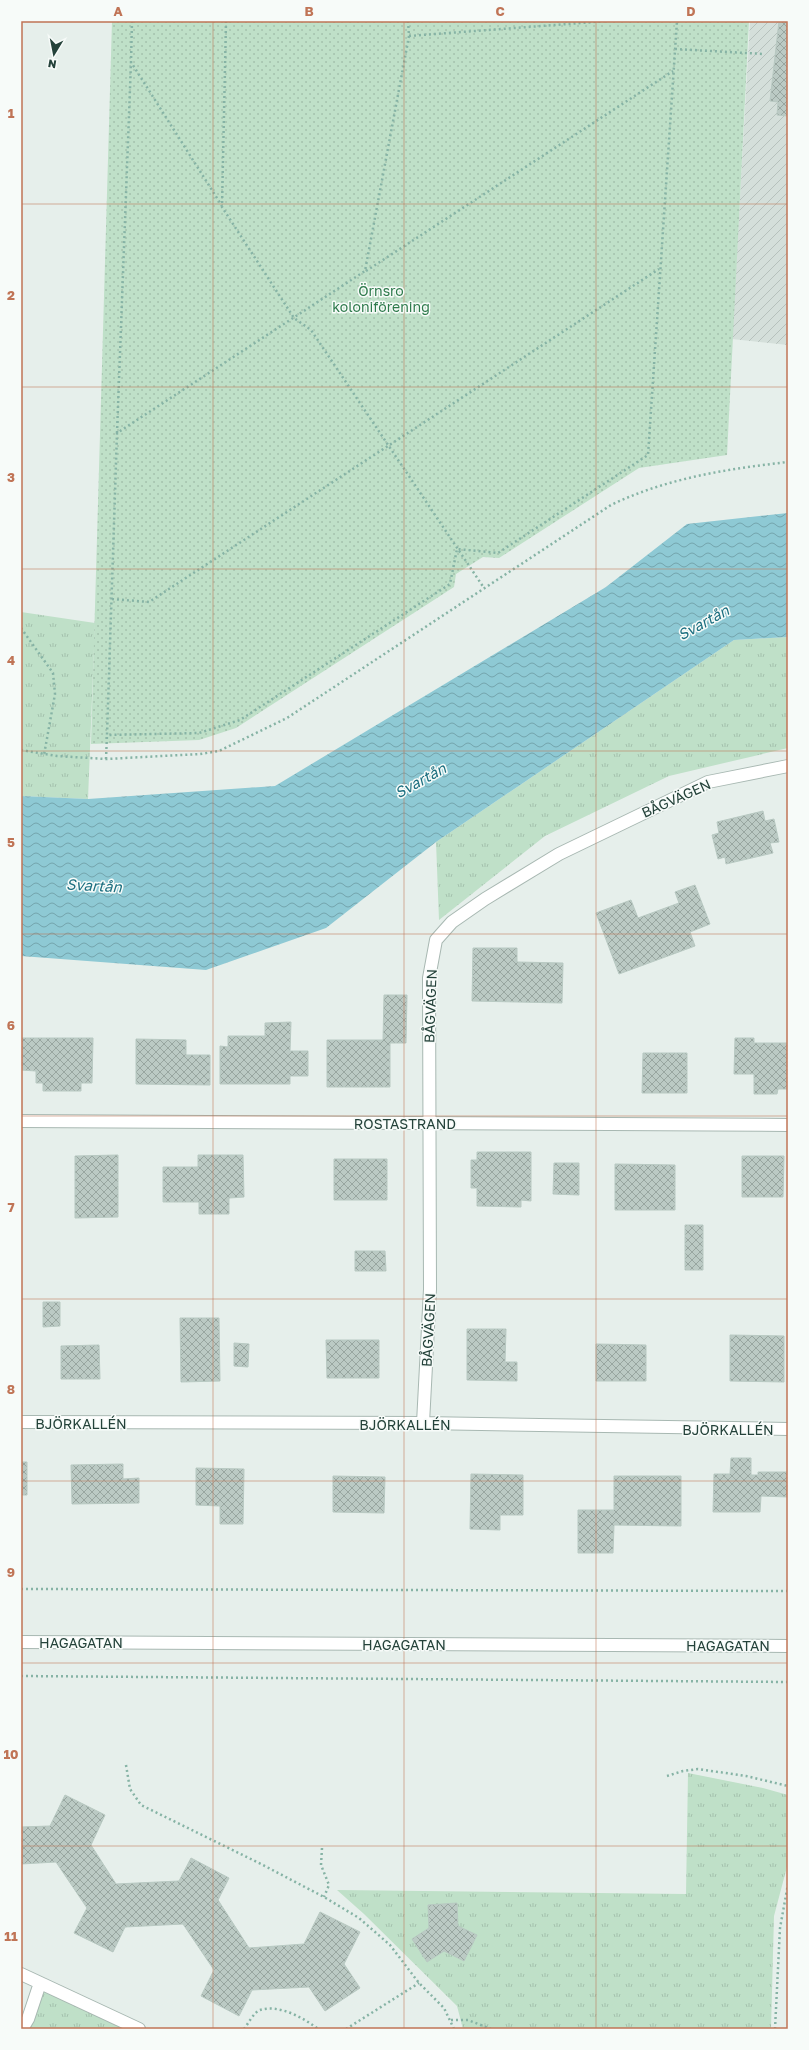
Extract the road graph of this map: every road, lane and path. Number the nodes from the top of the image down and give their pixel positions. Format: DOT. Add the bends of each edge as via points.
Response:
graph roads {
  1 [pos="132,21"];
  2 [pos="226,21"];
  3 [pos="408,21"];
  4 [pos="607,21"];
  5 [pos="677,21"];
  6 [pos="409,36"];
  7 [pos="675,49"];
  8 [pos="764,54"];
  9 [pos="130,62"];
  10 [pos="674,71"];
  11 [pos="222,207"];
  12 [pos="660,268"];
  13 [pos="365,272"];
  14 [pos="294,318"];
  15 [pos="117,433"];
  16 [pos="389,446"];
  17 [pos="788,462"];
  18 [pos="457,549"];
  19 [pos="484,588"];
  20 [pos="112,599"];
  21 [pos="21,628"];
  22 [pos="107,735"];
  23 [pos="21,750"];
  24 [pos="44,755"];
  25 [pos="106,759"];
  26 [pos="788,766"];
  27 [pos="21,1121"];
  28 [pos="430,1123"];
  29 [pos="788,1125"];
  30 [pos="21,1422"];
  31 [pos="423,1423"];
  32 [pos="788,1429"];
  33 [pos="21,1589"];
  34 [pos="788,1591"];
  35 [pos="21,1642"];
  36 [pos="788,1646"];
  37 [pos="21,1676"];
  38 [pos="788,1682"];
  39 [pos="126,1765"];
  40 [pos="667,1776"];
  41 [pos="788,1786"];
  42 [pos="322,1848"];
  43 [pos="788,1884"];
  44 [pos="324,1897"];
  45 [pos="21,1974"];
  46 [pos="40,1983"];
  47 [pos="419,1983"];
  48 [pos="451,2020"];
  49 [pos="22,2029"];
  50 [pos="140,2029"];
  51 [pos="244,2029"];
  52 [pos="318,2029"];
  53 [pos="346,2029"];
  54 [pos="454,2029"];
  55 [pos="491,2029"];
  56 [pos="775,2029"];
  1 -- 9 [label="path"];
  2 -- 11 [label="path"];
  3 -- 6 [label="path"];
  4 -- 6 [label="path"];
  5 -- 7 [label="path"];
  6 -- 13 [label="path"];
  7 -- 8 [label="path"];
  7 -- 10 [label="path"];
  9 -- 11 [label="path"];
  9 -- 15 [label="path"];
  10 -- 12 [label="path"];
  10 -- 13 [label="path"];
  11 -- 14 [label="path"];
  12 -- 16 [label="path"];
  12 -- 18 [label="path" via="648,455 498,553"];
  13 -- 14 [label="path"];
  14 -- 15 [label="path"];
  14 -- 16 [label="path" via="311,330"];
  15 -- 20 [label="path"];
  16 -- 18 [label="path"];
  16 -- 20 [label="path" via="148,602"];
  17 -- 19 [label="path" via="677,480 635,494 611,506"];
  18 -- 19 [label="path"];
  18 -- 22 [label="path" via="450,584 240,720 199,733"];
  19 -- 25 [label="path" via="287,718 219,751"];
  20 -- 22 [label="path"];
  21 -- 24 [label="path" via="53,673 55,694"];
  22 -- 25 [label="path"];
  23 -- 24 [label="path"];
  24 -- 25 [label="path"];
  26 -- 28 [label="street, BÅGVÄGEN" via="708,782 559,854 452,922 436,940 429,978"];
  27 -- 28 [label="street, ROSTASTRAND"];
  28 -- 29 [label="street, ROSTASTRAND"];
  28 -- 31 [label="street, BÅGVÄGEN" via="430,1289"];
  30 -- 31 [label="street, BJÖRKALLÉN"];
  31 -- 32 [label="street, BJÖRKALLÉN"];
  33 -- 34 [label="path"];
  35 -- 36 [label="street, HAGAGATAN"];
  37 -- 38 [label="path"];
  39 -- 44 [label="path" via="130,1789 141,1805"];
  40 -- 41 [label="path" via="698,1769 746,1776"];
  42 -- 44 [label="path" via="321,1865 329,1885"];
  43 -- 56 [label="path" via="780,1928"];
  44 -- 47 [label="path" via="359,1918 381,1936"];
  45 -- 46 [label="street"];
  46 -- 49 [label="street"];
  46 -- 50 [label="street"];
  47 -- 48 [label="path" via="444,2008"];
  47 -- 53 [label="path"];
  48 -- 54 [label="path"];
  48 -- 55 [label="path" via="468,2020"];
  51 -- 52 [label="path" via="260,2010 275,2010 298,2015"];
}
